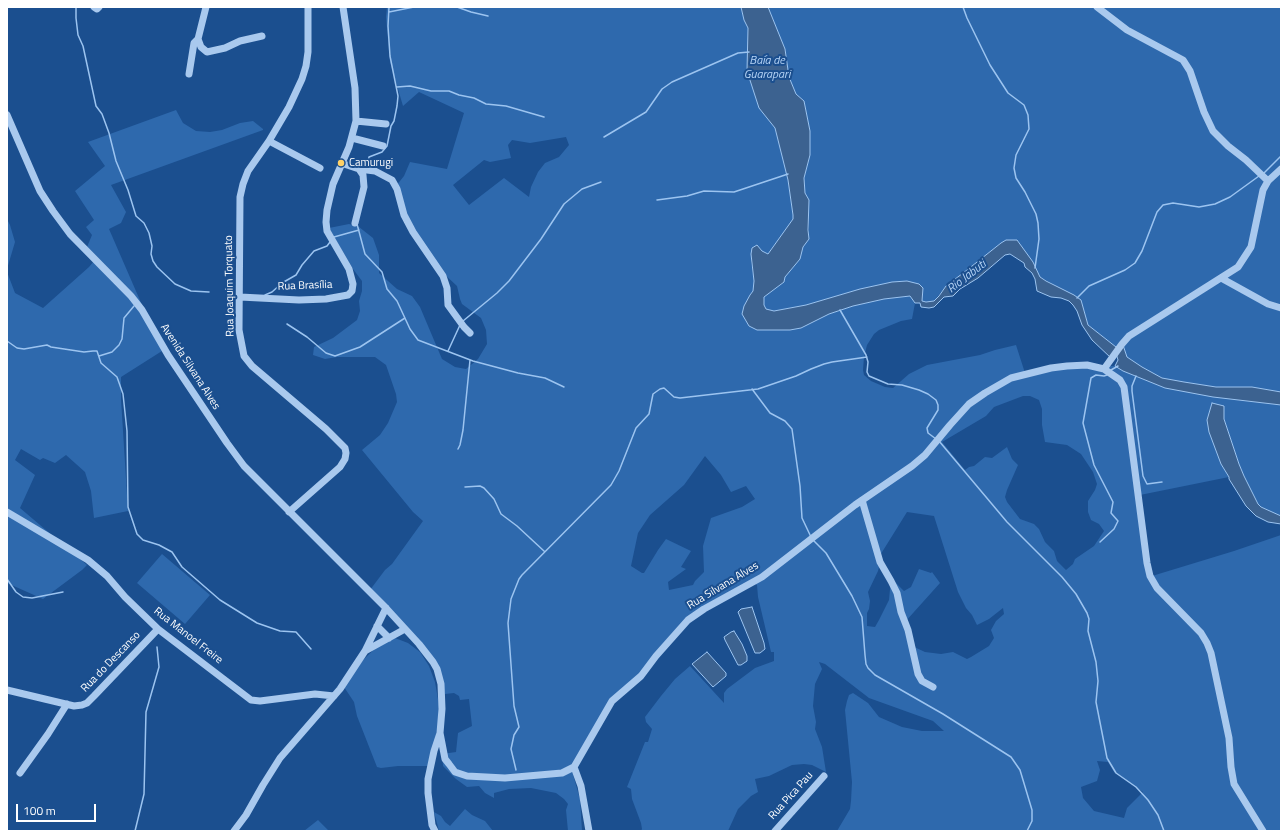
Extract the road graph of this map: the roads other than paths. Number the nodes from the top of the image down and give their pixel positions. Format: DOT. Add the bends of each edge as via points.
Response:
graph roads {
  1 [pos="206,7"];
  2 [pos="308,7"];
  3 [pos="342,7"];
  4 [pos="1097,7"];
  5 [pos="262,36"];
  6 [pos="198,39"];
  7 [pos="189,74"];
  8 [pos="7,115"];
  9 [pos="356,121"];
  10 [pos="386,124"];
  11 [pos="352,138"];
  12 [pos="269,141"];
  13 [pos="383,146"];
  14 [pos="341,163"];
  15 [pos="320,168"];
  16 [pos="359,169"];
  17 [pos="1281,169"];
  18 [pos="1268,181"];
  19 [pos="355,223"];
  20 [pos="1221,278"];
  21 [pos="240,297"];
  22 [pos="1281,308"];
  23 [pos="470,333"];
  24 [pos="1104,369"];
  25 [pos="862,500"];
  26 [pos="7,512"];
  27 [pos="289,512"];
  28 [pos="386,608"];
  29 [pos="376,626"];
  30 [pos="158,629"];
  31 [pos="405,629"];
  32 [pos="389,638"];
  33 [pos="365,651"];
  34 [pos="933,687"];
  35 [pos="7,690"];
  36 [pos="334,696"];
  37 [pos="67,704"];
  38 [pos="440,733"];
  39 [pos="574,767"];
  40 [pos="20,773"];
  41 [pos="824,776"];
  42 [pos="234,831"];
  43 [pos="435,831"];
  44 [pos="589,831"];
  45 [pos="775,831"];
  46 [pos="1263,831"];
  1 -- 6 [label="street"];
  2 -- 12 [label="street, Rua Joaquim Torquato" via="306,66 289,107"];
  3 -- 9 [label="street, Rua Brasília" via="355,88"];
  4 -- 18 [label="street" via="1127,30 1183,60 1190,71 1213,131"];
  5 -- 6 [label="street" via="206,52"];
  6 -- 7 [label="street" via="194,43"];
  8 -- 27 [label="street, Avenida Silvana Alves" via="40,191 52,211 70,234 131,296 227,444 244,466"];
  9 -- 10 [label="street"];
  9 -- 11 [label="street, Rua Brasília"];
  11 -- 13 [label="street"];
  11 -- 14 [label="street, Rua Brasília"];
  12 -- 15 [label="street"];
  12 -- 21 [label="street, Rua Joaquim Torquato" via="248,171 240,198"];
  14 -- 16 [label="street"];
  14 -- 21 [label="street, Rua Brasília" via="333,184 326,222 327,231 349,269 352,291 348,295 326,299"];
  16 -- 19 [label="street" via="363,175 364,187"];
  16 -- 23 [label="street" via="375,171 392,180 413,232 443,276 448,306"];
  17 -- 18 [label="street"];
  18 -- 20 [label="street" via="1262,192 1252,247 1238,267"];
  20 -- 22 [label="street" via="1268,304"];
  20 -- 24 [label="street" via="1126,339"];
  21 -- 27 [label="street, Rua Joaquim Torquato" via="239,330 244,356 252,366 345,448 346,458 340,466"];
  24 -- 25 [label="street, Rua Silvana Alves" via="1090,366 1060,366 1011,378 969,404 912,466"];
  24 -- 46 [label="street" via="1120,380 1124,387 1151,579 1208,643 1229,738 1234,784"];
  25 -- 34 [label="street" via="880,562 892,581 908,630 918,674 922,681"];
  25 -- 39 [label="street, Rua Silvana Alves" via="762,577 688,620 641,676 612,701"];
  26 -- 30 [label="street, Rua Manoel Freire" via="88,560"];
  27 -- 28 [label="street, Avenida Silvana Alves"];
  28 -- 29 [label="street"];
  28 -- 31 [label="street"];
  29 -- 32 [label="street"];
  29 -- 33 [label="street"];
  30 -- 36 [label="street, Rua Manoel Freire" via="251,700 315,694"];
  30 -- 37 [label="street, Rua do Descanso" via="87,703 78,706"];
  31 -- 32 [label="street"];
  31 -- 38 [label="street" via="437,669 442,701"];
  32 -- 33 [label="street"];
  33 -- 36 [label="street"];
  35 -- 37 [label="street, Rua do Descanso"];
  36 -- 42 [label="street" via="280,758"];
  37 -- 40 [label="street"];
  38 -- 39 [label="street" via="445,759 455,772 467,776 532,776 562,773"];
  38 -- 43 [label="street" via="428,780 432,825"];
  39 -- 44 [label="street" via="581,786"];
  41 -- 45 [label="street, Rua Pica Pau"];
}
